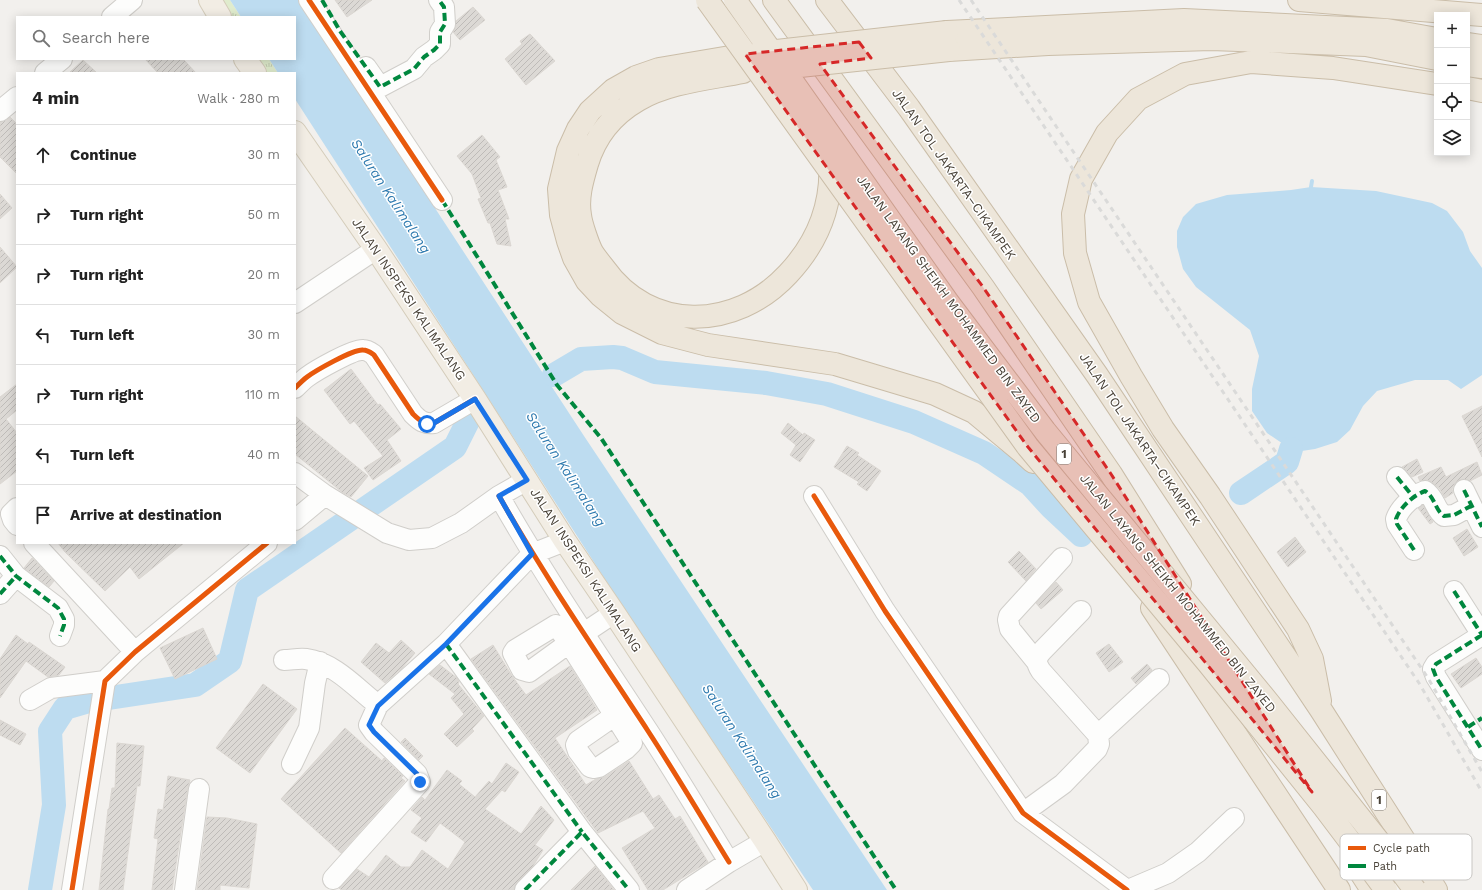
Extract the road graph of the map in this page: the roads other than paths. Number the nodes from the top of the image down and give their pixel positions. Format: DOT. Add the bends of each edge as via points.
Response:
graph roads {
  1 [pos="132,0"];
  2 [pos="210,0"];
  3 [pos="309,0"];
  4 [pos="322,0"];
  5 [pos="439,0"];
  6 [pos="707,0"];
  7 [pos="735,0"];
  8 [pos="745,0"];
  9 [pos="774,0"];
  10 [pos="827,0"];
  11 [pos="1299,0"];
  12 [pos="1482,15"];
  13 [pos="113,16"];
  14 [pos="219,16"];
  15 [pos="1434,38"];
  16 [pos="948,41"];
  17 [pos="1470,44"];
  18 [pos="1482,46"];
  19 [pos="1434,58"];
  20 [pos="61,60"];
  21 [pos="246,60"];
  22 [pos="743,63"];
  23 [pos="1470,65"];
  24 [pos="1482,67"];
  25 [pos="46,72"];
  26 [pos="254,72"];
  27 [pos="1434,84"];
  28 [pos="1470,89"];
  29 [pos="1482,91"];
  30 [pos="16,98"];
  31 [pos="0,111"];
  32 [pos="296,133"];
  33 [pos="442,200"];
  34 [pos="376,248"];
  35 [pos="296,302"];
  36 [pos="296,387"];
  37 [pos="475,399"];
  38 [pos="296,474"];
  39 [pos="1397,477"];
  40 [pos="527,480"];
  41 [pos="325,495"];
  42 [pos="499,496"];
  43 [pos="814,496"];
  44 [pos="1414,498"];
  45 [pos="16,509"];
  46 [pos="296,519"];
  47 [pos="16,524"];
  48 [pos="1482,528"];
  49 [pos="564,541"];
  50 [pos="35,544"];
  51 [pos="266,544"];
  52 [pos="1414,550"];
  53 [pos="532,554"];
  54 [pos="0,556"];
  55 [pos="1062,558"];
  56 [pos="16,576"];
  57 [pos="1454,591"];
  58 [pos="0,594"];
  59 [pos="1081,611"];
  60 [pos="614,613"];
  61 [pos="1482,635"];
  62 [pos="60,636"];
  63 [pos="576,638"];
  64 [pos="446,644"];
  65 [pos="135,652"];
  66 [pos="284,660"];
  67 [pos="1036,661"];
  68 [pos="320,662"];
  69 [pos="1159,679"];
  70 [pos="104,684"];
  71 [pos="30,700"];
  72 [pos="378,706"];
  73 [pos="1321,710"];
  74 [pos="614,716"];
  75 [pos="1475,723"];
  76 [pos="649,732"];
  77 [pos="1098,735"];
  78 [pos="632,743"];
  79 [pos="1482,750"];
  80 [pos="292,764"];
  81 [pos="198,788"];
  82 [pos="1024,813"];
  83 [pos="1234,818"];
  84 [pos="582,832"];
  85 [pos="1344,834"];
  86 [pos="1373,834"];
  87 [pos="1400,834"];
  88 [pos="1340,838"];
  89 [pos="765,841"];
  90 [pos="729,862"];
  91 [pos="333,879"];
  92 [pos="1366,880"];
  93 [pos="1379,880"];
  94 [pos="1408,880"];
  95 [pos="1430,880"];
  96 [pos="72,890"];
  97 [pos="185,890"];
  98 [pos="524,890"];
  99 [pos="629,890"];
  100 [pos="687,890"];
  101 [pos="796,890"];
  102 [pos="1127,890"];
  103 [pos="1339,890"];
  104 [pos="1372,890"];
  105 [pos="1386,890"];
  106 [pos="1415,890"];
  107 [pos="1436,890"];
  1 -- 13 [label="street"];
  2 -- 14 [label="main road"];
  3 -- 33 [label="street"];
  4 -- 5 [label="street" via="340,31 380,87 414,69 440,44 440,32 445,24 444,7"];
  6 -- 85 [label="highway, JALAN LAYANG SHEIKH MOHAMMED BIN ZAYED / 1, bridge" via="1028,447 1203,657"];
  7 -- 86 [label="highway, JALAN LAYANG SHEIKH MOHAMMED BIN ZAYED / 1, bridge" via="947,301 1045,431"];
  8 -- 22 [label="highway" via="816,111 825,134 831,178 824,219 812,244 796,266 777,287 749,305 722,314 695,318 670,314 632,297 610,277 592,252 580,215 580,187 588,159 600,134 618,114 631,105 662,88"];
  9 -- 88 [label="highway, 1" via="982,287 1111,474"];
  10 -- 73 [label="highway, JALAN TOL JAKARTA–CIKAMPEK / 1" via="909,108 1097,375"];
  11 -- 12 [label="highway"];
  15 -- 16 [label="highway" via="1387,30 1184,20"];
  16 -- 19 [label="highway" via="1048,44 1211,39 1366,45"];
  16 -- 22 [label="highway, bridge"];
  17 -- 18 [label="highway"];
  20 -- 25 [label="street"];
  21 -- 26 [label="main road"];
  22 -- 103 [label="highway" via="659,69 636,77 613,90 590,111 568,151 559,189 561,215 568,241 587,282 622,313 662,333 708,345 834,364 935,394 974,412 1021,451 1057,486 1111,549"];
  23 -- 24 [label="highway"];
  27 -- 73 [label="highway" via="1333,68 1251,62 1185,74 1138,99 1107,133 1081,178 1073,214 1075,253 1089,302 1163,429 1298,629 1312,659"];
  28 -- 29 [label="highway"];
  30 -- 31 [label="street"];
  32 -- 34 [label="main road, JALAN INSPEKSI KALIMALANG"];
  34 -- 35 [label="street"];
  34 -- 37 [label="main road, JALAN INSPEKSI KALIMALANG"];
  36 -- 37 [label="street" via="324,366 362,349 374,355 412,414 420,421 434,423"];
  37 -- 40 [label="main road, JALAN INSPEKSI KALIMALANG"];
  38 -- 41 [label="street"];
  39 -- 44 [label="street"];
  40 -- 42 [label="street"];
  40 -- 49 [label="main road, JALAN INSPEKSI KALIMALANG"];
  41 -- 42 [label="street" via="387,533 409,540 432,538 461,523"];
  41 -- 46 [label="street"];
  42 -- 53 [label="street"];
  43 -- 82 [label="street" via="885,611"];
  44 -- 48 [label="street" via="1425,491 1432,496 1439,512 1444,516 1454,515 1467,498"];
  44 -- 52 [label="street" via="1396,519"];
  45 -- 47 [label="street" via="11,514"];
  49 -- 53 [label="street"];
  49 -- 60 [label="main road, JALAN INSPEKSI KALIMALANG"];
  50 -- 65 [label="street"];
  51 -- 65 [label="street"];
  53 -- 63 [label="street"];
  53 -- 64 [label="street"];
  54 -- 56 [label="street"];
  55 -- 67 [label="street" via="1009,616 1010,629"];
  56 -- 58 [label="street"];
  56 -- 62 [label="street" via="58,608 64,619"];
  57 -- 61 [label="street"];
  59 -- 67 [label="street" via="1037,656"];
  60 -- 63 [label="street"];
  60 -- 89 [label="main road, JALAN INSPEKSI KALIMALANG"];
  61 -- 75 [label="street" via="1436,664 1433,669 1436,678"];
  63 -- 74 [label="street"];
  63 -- 76 [label="street"];
  64 -- 72 [label="street"];
  64 -- 84 [label="street"];
  65 -- 70 [label="street"];
  66 -- 68 [label="street" via="304,658"];
  67 -- 77 [label="street" via="1041,671"];
  68 -- 72 [label="street" via="336,671"];
  68 -- 80 [label="street" via="309,728"];
  69 -- 77 [label="street"];
  70 -- 71 [label="street" via="51,688"];
  70 -- 96 [label="street"];
  72 -- 91 [label="street" via="369,725 417,774 420,782"];
  73 -- 87 [label="highway, JALAN TOL JAKARTA–CIKAMPEK / 1"];
  74 -- 78 [label="street"];
  74 -- 78 [label="street" via="584,735 576,746 578,751 587,764 594,768"];
  75 -- 79 [label="street"];
  76 -- 78 [label="street"];
  76 -- 90 [label="street"];
  77 -- 82 [label="street" via="1097,749 1063,784"];
  81 -- 97 [label="street"];
  82 -- 102 [label="street"];
  83 -- 102 [label="street" via="1198,852 1168,873"];
  84 -- 98 [label="street"];
  84 -- 99 [label="street"];
  89 -- 90 [label="street"];
  89 -- 101 [label="main road, JALAN INSPEKSI KALIMALANG"];
  90 -- 100 [label="street"];
  92 -- 104 [label="highway, 1"];
  93 -- 105 [label="highway, JALAN LAYANG SHEIKH MOHAMMED BIN ZAYED / 1, bridge"];
  94 -- 106 [label="highway, JALAN LAYANG SHEIKH MOHAMMED BIN ZAYED / 1, bridge"];
  95 -- 107 [label="highway, JALAN TOL JAKARTA–CIKAMPEK / 1"];
}
